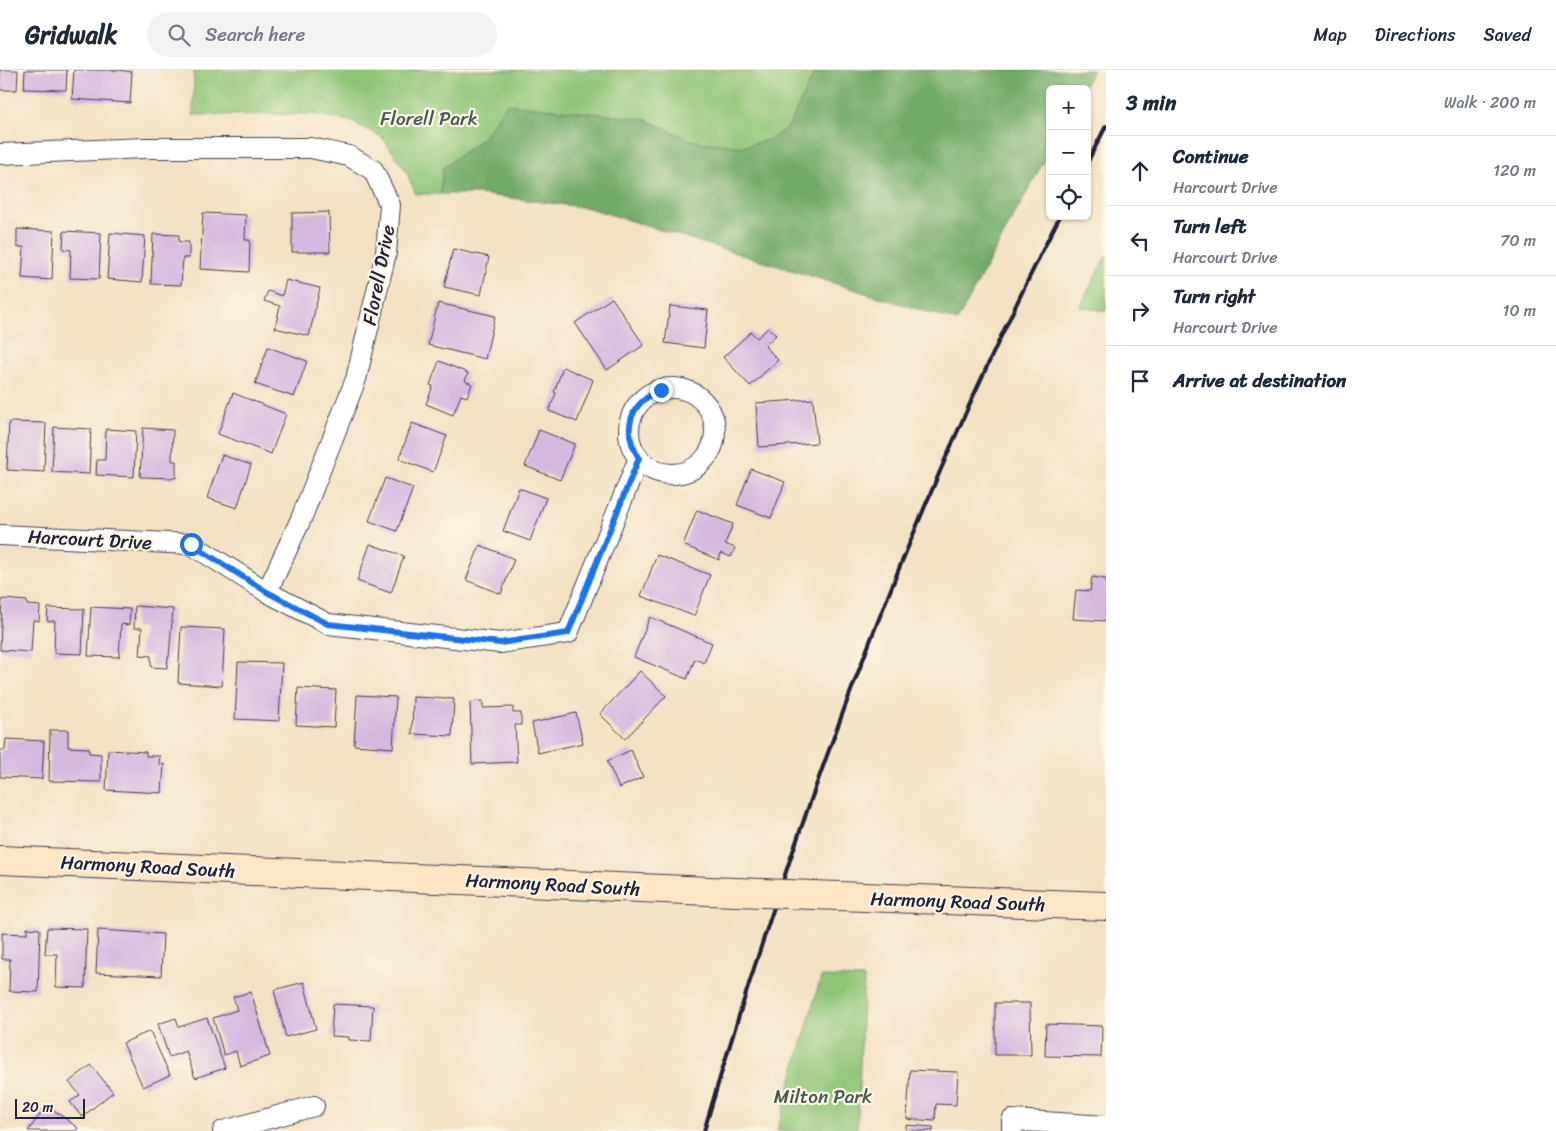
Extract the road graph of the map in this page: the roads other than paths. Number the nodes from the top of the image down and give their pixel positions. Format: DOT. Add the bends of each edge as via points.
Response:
graph roads {
  1 [pos="0,154"];
  2 [pos="639,458"];
  3 [pos="0,535"];
  4 [pos="267,592"];
  5 [pos="0,860"];
  6 [pos="1106,906"];
  7 [pos="314,1106"];
  8 [pos="1012,1126"];
  9 [pos="1106,1126"];
  10 [pos="223,1131"];
  1 -- 4 [label="street, Florell Drive" via="144,148 311,148 349,156 372,170 390,205 386,253 356,379 301,519"];
  2 -- 2 [label="street" via="647,466 667,474 678,474 698,466 712,449 715,438 713,417 708,407 701,399 682,389 652,393 636,408 630,423 630,439"];
  2 -- 4 [label="street, Harcourt Drive" via="568,633 500,643 328,624"];
  3 -- 4 [label="street, Harcourt Drive" via="191,544"];
  5 -- 6 [label="main road, Harmony Road South, bridge"];
  7 -- 10 [label="street"];
  8 -- 9 [label="street"];
}
